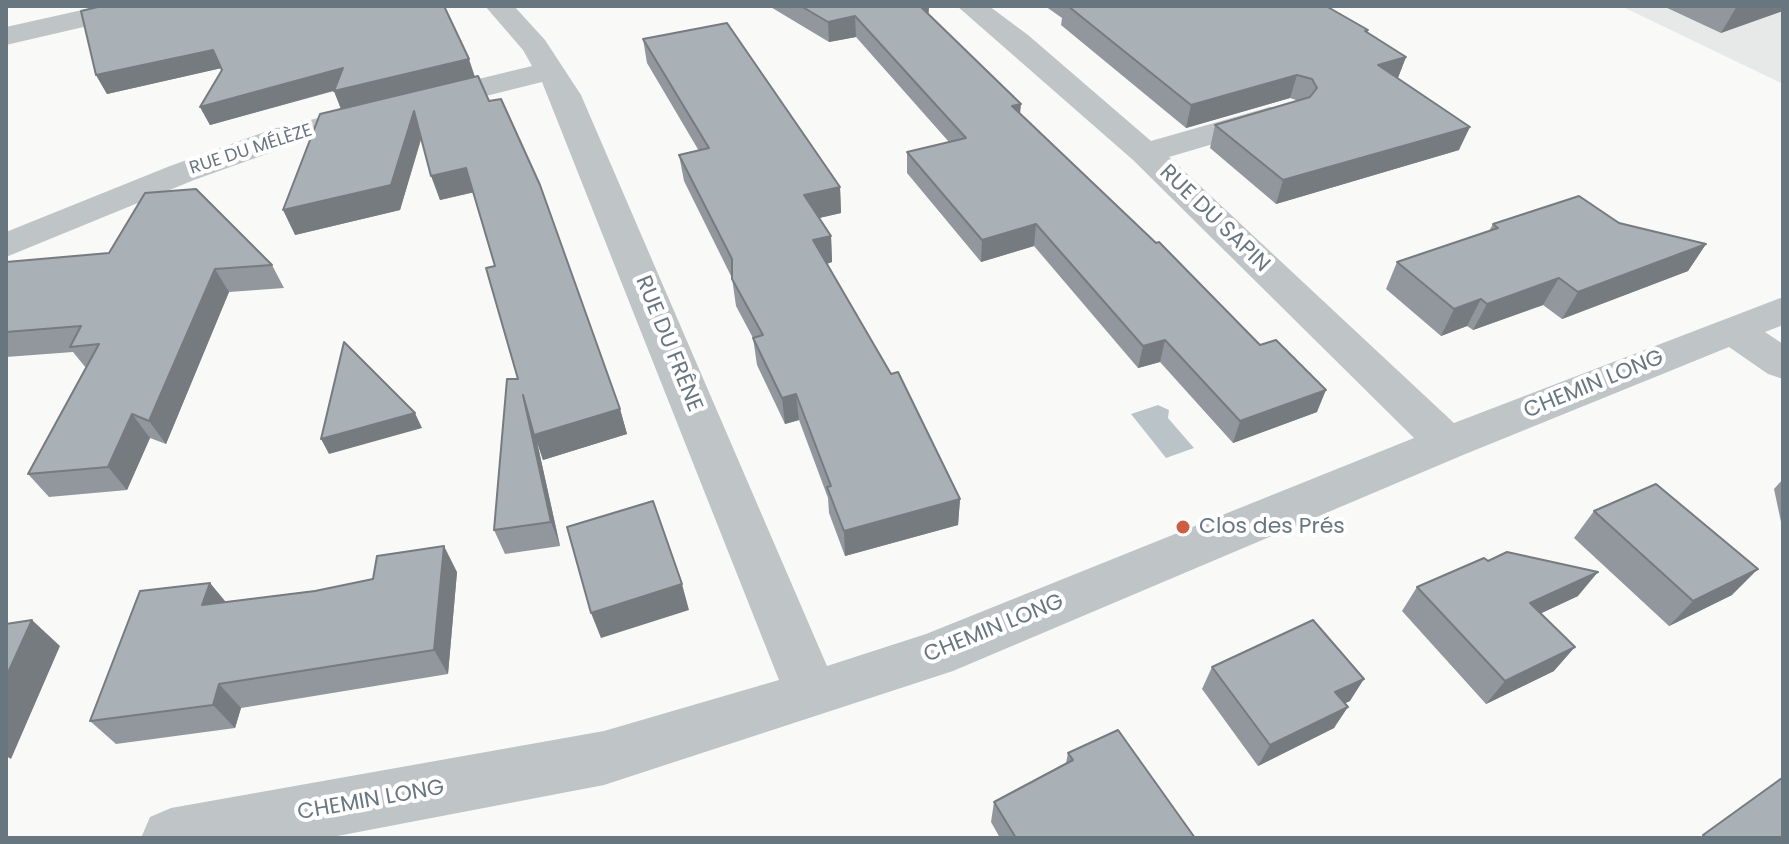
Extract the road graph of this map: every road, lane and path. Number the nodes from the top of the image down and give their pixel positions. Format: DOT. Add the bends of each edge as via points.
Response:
graph roads {
  1 [pos="138,6"];
  2 [pos="499,6"];
  3 [pos="971,6"];
  4 [pos="6,36"];
  5 [pos="550,71"];
  6 [pos="1291,111"];
  7 [pos="1145,153"];
  8 [pos="6,245"];
  9 [pos="1783,310"];
  10 [pos="1732,330"];
  11 [pos="1783,364"];
  12 [pos="1447,443"];
  13 [pos="812,695"];
  14 [pos="171,838"];
  1 -- 4 [label="street"];
  2 -- 5 [label="street, RUE DU FRÊNE"];
  3 -- 7 [label="street, RUE DU SAPIN"];
  5 -- 8 [label="street, RUE DU MÉLÈZE" via="285,136"];
  5 -- 13 [label="street, RUE DU FRÊNE" via="565,95"];
  6 -- 7 [label="street"];
  7 -- 12 [label="street, RUE DU SAPIN"];
  9 -- 10 [label="street, CHEMIN LONG"];
  10 -- 11 [label="street"];
  10 -- 12 [label="street, CHEMIN LONG"];
  12 -- 13 [label="street, CHEMIN LONG" via="934,655"];
  13 -- 14 [label="street, CHEMIN LONG" via="604,758"];
}
